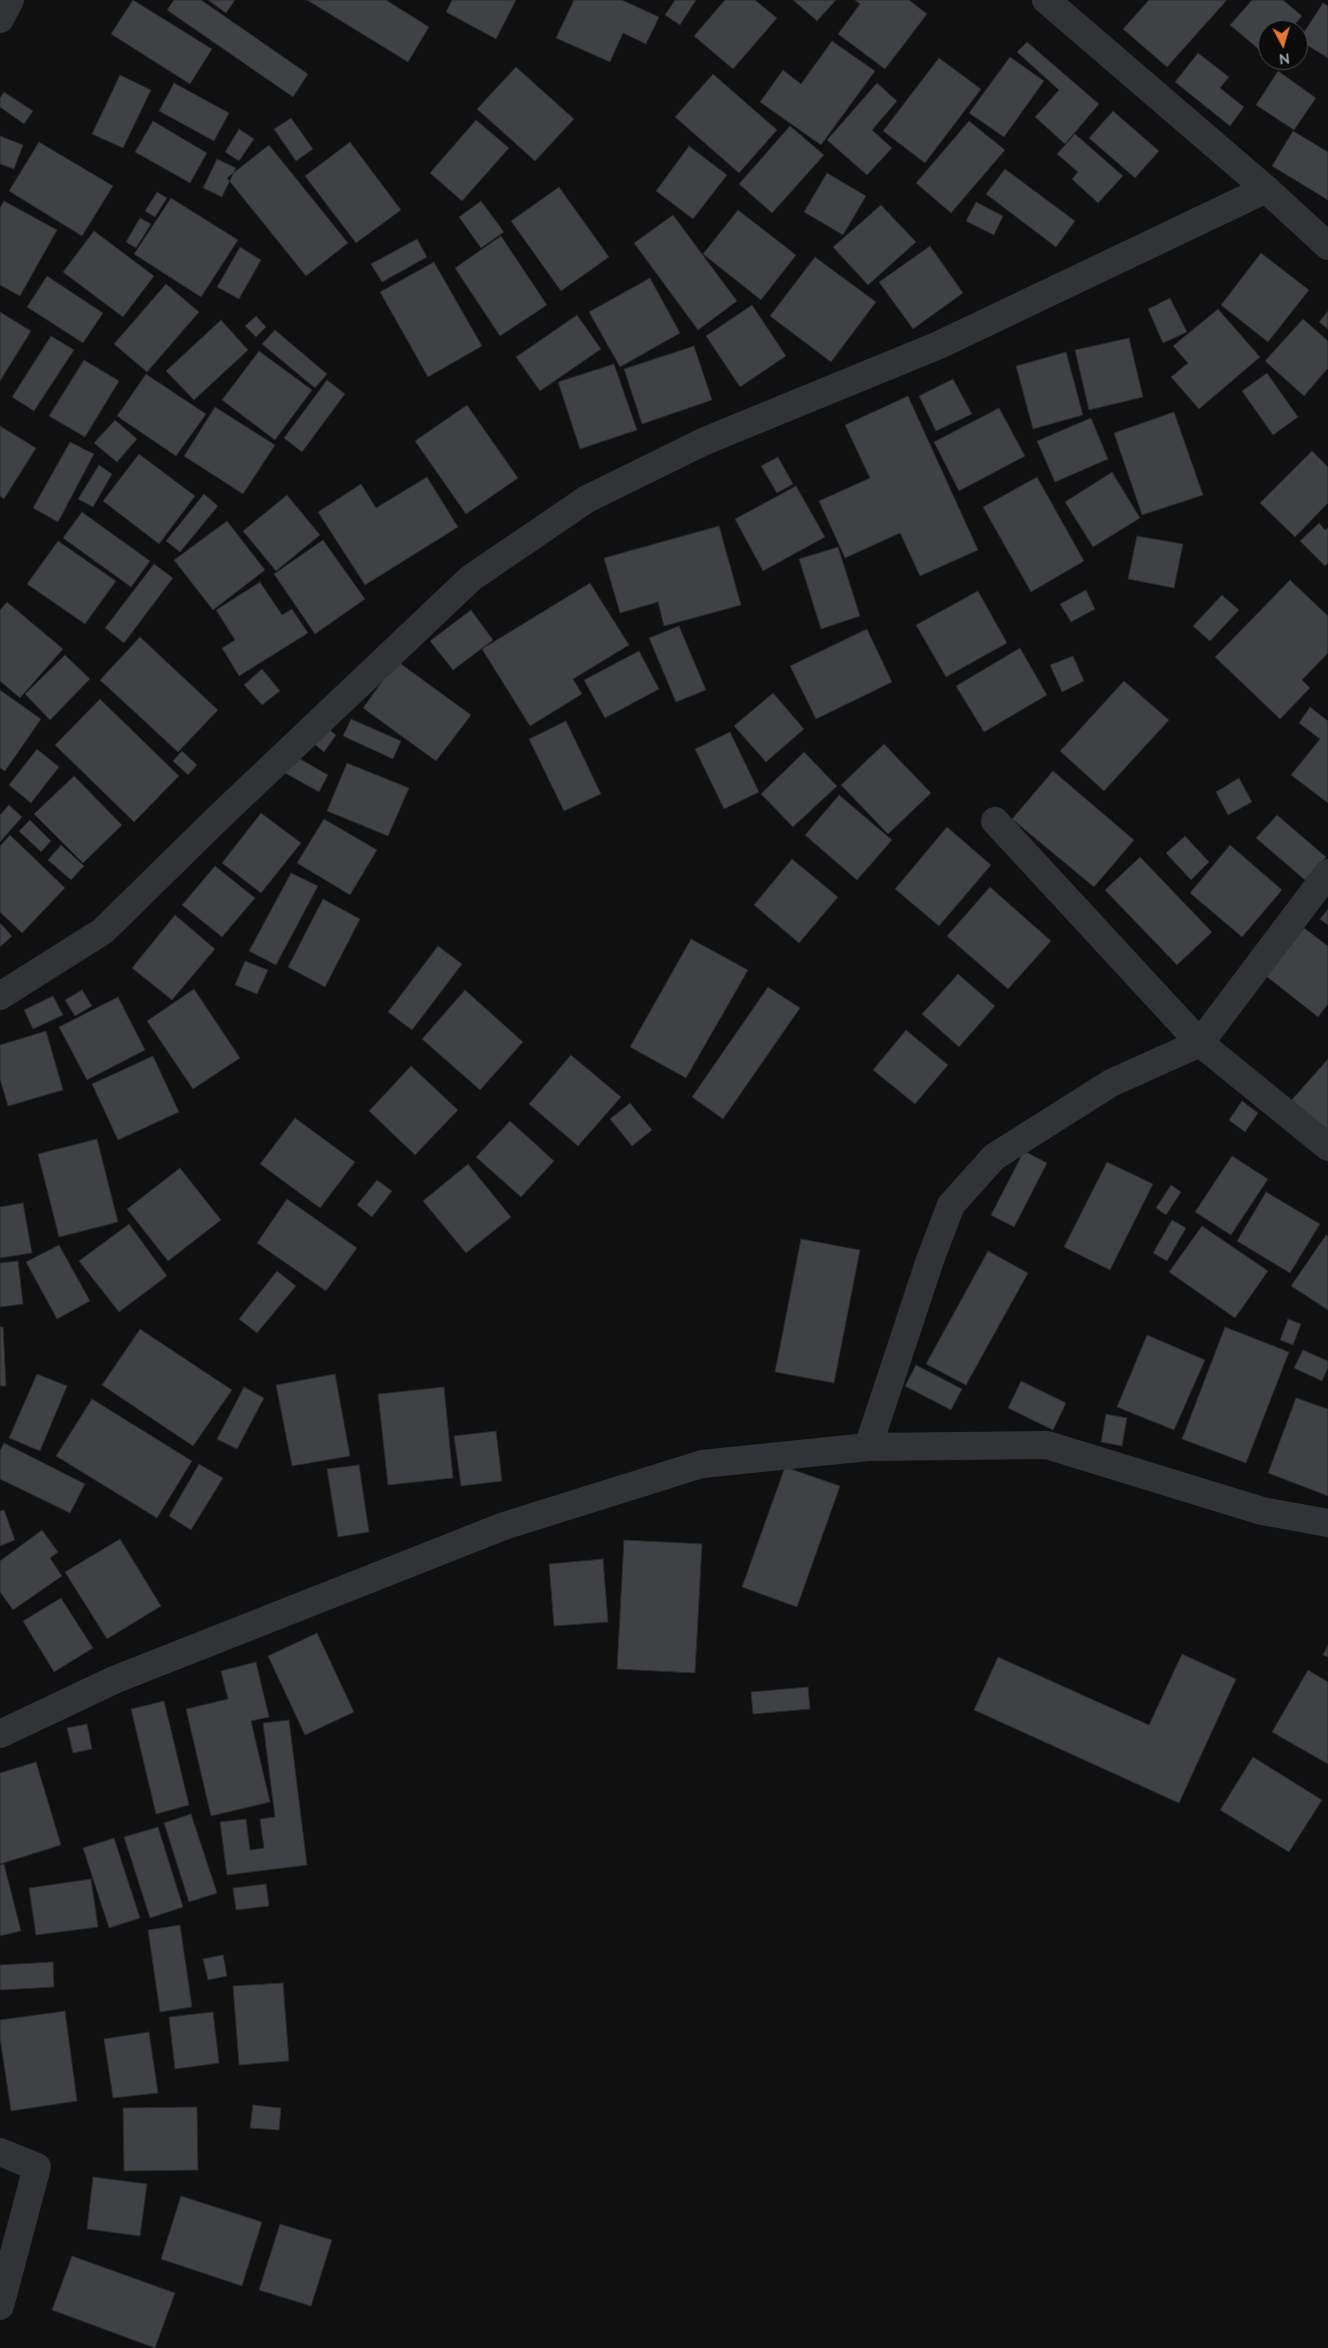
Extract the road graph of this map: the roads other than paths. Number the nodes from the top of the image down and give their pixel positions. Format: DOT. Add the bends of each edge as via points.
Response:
graph roads {
  1 [pos="10,0"];
  2 [pos="1046,0"];
  3 [pos="0,19"];
  4 [pos="1266,189"];
  5 [pos="1328,246"];
  6 [pos="995,821"];
  7 [pos="1328,873"];
  8 [pos="0,996"];
  9 [pos="1200,1043"];
  10 [pos="1328,1147"];
  11 [pos="868,1447"];
  12 [pos="1328,1524"];
  13 [pos="0,1734"];
  14 [pos="0,2152"];
  15 [pos="0,2306"];
  1 -- 3 [label="street"];
  2 -- 4 [label="street"];
  4 -- 5 [label="street"];
  4 -- 8 [label="street" via="939,345 705,441 587,499 471,578 217,818 104,931"];
  6 -- 9 [label="street"];
  7 -- 9 [label="street"];
  9 -- 10 [label="street"];
  9 -- 11 [label="street" via="1111,1083 994,1157 951,1205"];
  11 -- 12 [label="street" via="1047,1445 1262,1511"];
  11 -- 13 [label="street" via="702,1464 504,1526 114,1680"];
  14 -- 15 [label="street" via="37,2166"];
}
